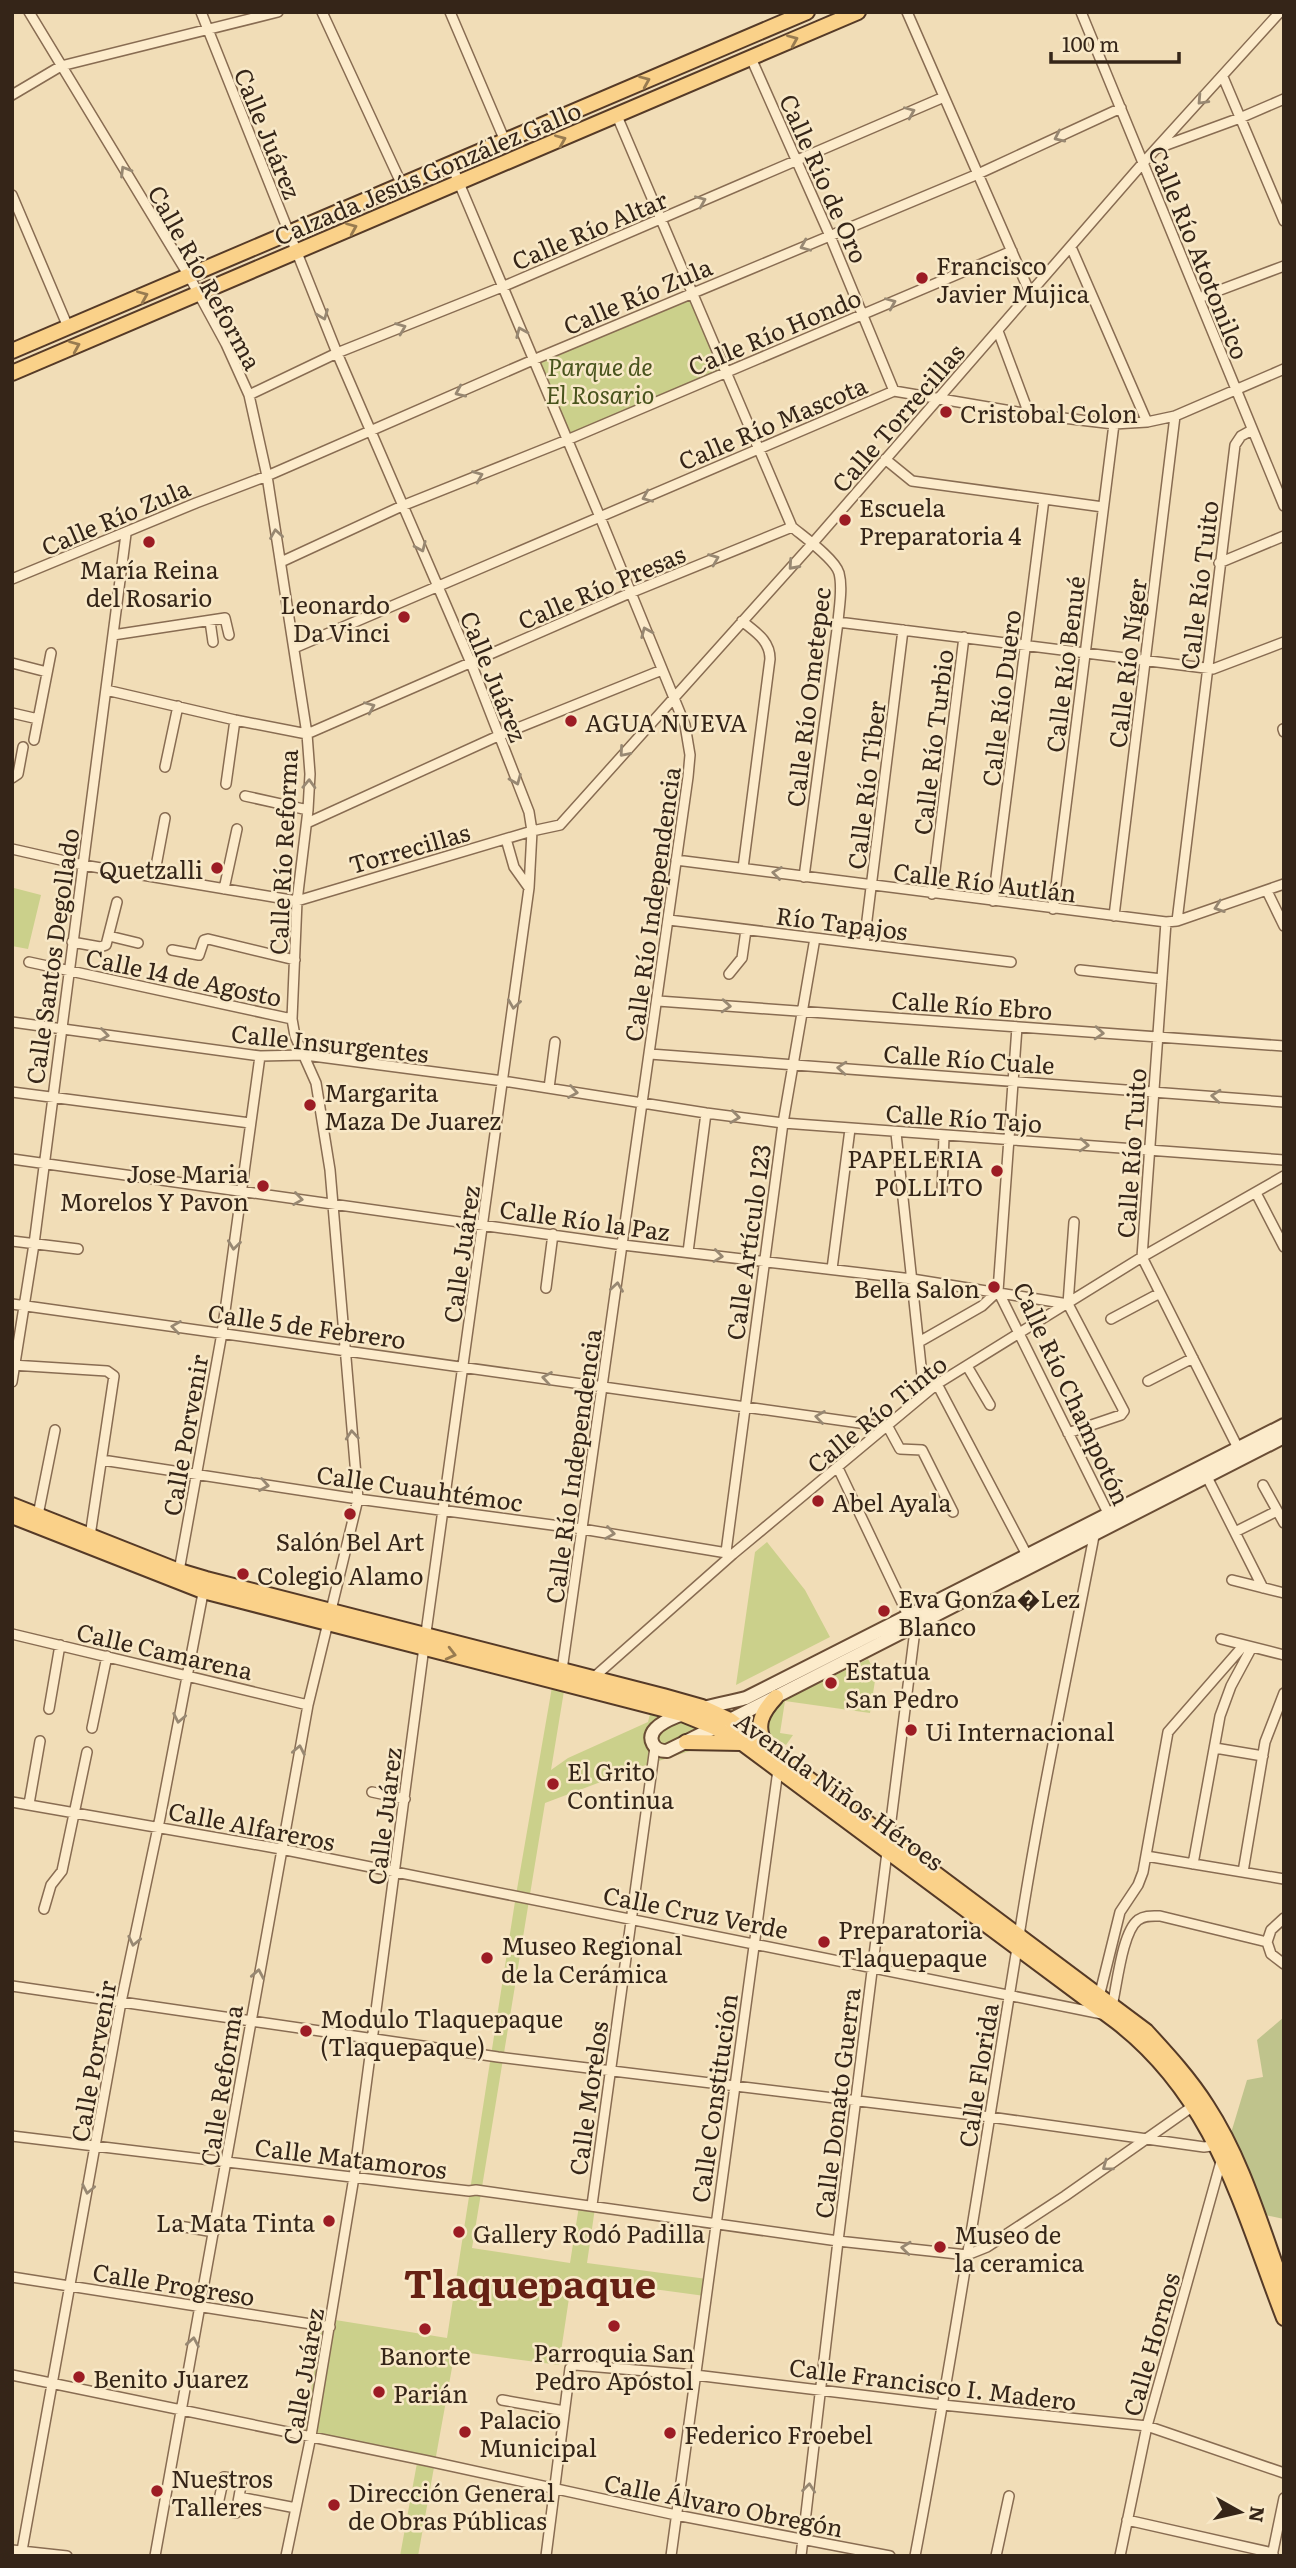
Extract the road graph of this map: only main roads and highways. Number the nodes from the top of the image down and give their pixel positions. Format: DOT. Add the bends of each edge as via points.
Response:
graph roads {
  1 [pos="807,12"];
  2 [pos="856,13"];
  3 [pos="12,351"];
  4 [pos="12,373"];
  5 [pos="1284,1425"];
  6 [pos="1284,1437"];
  7 [pos="12,1505"];
  8 [pos="12,1516"];
  9 [pos="1107,1519"];
  10 [pos="204,1585"];
  11 [pos="425,1641"];
  12 [pos="776,1697"];
  13 [pos="702,1707"];
  14 [pos="682,1714"];
  15 [pos="730,1720"];
  16 [pos="714,1727"];
  17 [pos="686,1741"];
  18 [pos="743,1744"];
  19 [pos="769,1749"];
  20 [pos="888,1845"];
  21 [pos="1018,1943"];
  22 [pos="1110,2010"];
  23 [pos="1225,2148"];
  24 [pos="1278,2255"];
  25 [pos="1284,2289"];
  26 [pos="1284,2318"];
  3 -- 1 [label="main road, Calzada Jesús González Gallo, one-way"];
  4 -- 2 [label="main road, Calzada Jesús González Gallo, one-way"];
  5 -- 9 [label="main road"];
  6 -- 9 [label="main road" via="1207,1477"];
  7 -- 10 [label="main road, Avenida Niños Héroes"];
  8 -- 10 [label="main road, Avenida Niños Héroes"];
  9 -- 12 [label="main road" via="1095,1535"];
  9 -- 13 [label="main road" via="746,1698"];
  10 -- 11 [label="main road, Avenida Niños Héroes"];
  11 -- 13 [label="main road, Avenida Niños Héroes" via="562,1670"];
  11 -- 14 [label="main road, Avenida Niños Héroes, one-way"];
  12 -- 15 [label="main road"];
  12 -- 19 [label="main road" via="759,1724"];
  13 -- 14 [label="main road"];
  13 -- 15 [label="main road, Avenida Niños Héroes"];
  14 -- 16 [label="main road, Avenida Niños Héroes"];
  14 -- 17 [label="main road" via="653,1730 651,1739 655,1747 667,1751"];
  15 -- 16 [label="main road"];
  15 -- 19 [label="main road, Avenida Niños Héroes"];
  16 -- 17 [label="main road"];
  16 -- 18 [label="main road, Avenida Niños Héroes"];
  17 -- 18 [label="main road"];
  18 -- 20 [label="main road, Avenida Niños Héroes"];
  19 -- 20 [label="main road, Avenida Niños Héroes"];
  20 -- 21 [label="main road, Avenida Niños Héroes"];
  21 -- 22 [label="main road, Avenida Niños Héroes"];
  21 -- 22 [label="main road, Avenida Niños Héroes" via="1099,1997"];
  22 -- 23 [label="main road, Avenida Niños Héroes" via="1198,2103"];
  23 -- 24 [label="main road, Avenida Niños Héroes"];
  23 -- 26 [label="main road, Avenida Niños Héroes"];
  24 -- 25 [label="main road, Avenida Niños Héroes"];
}
